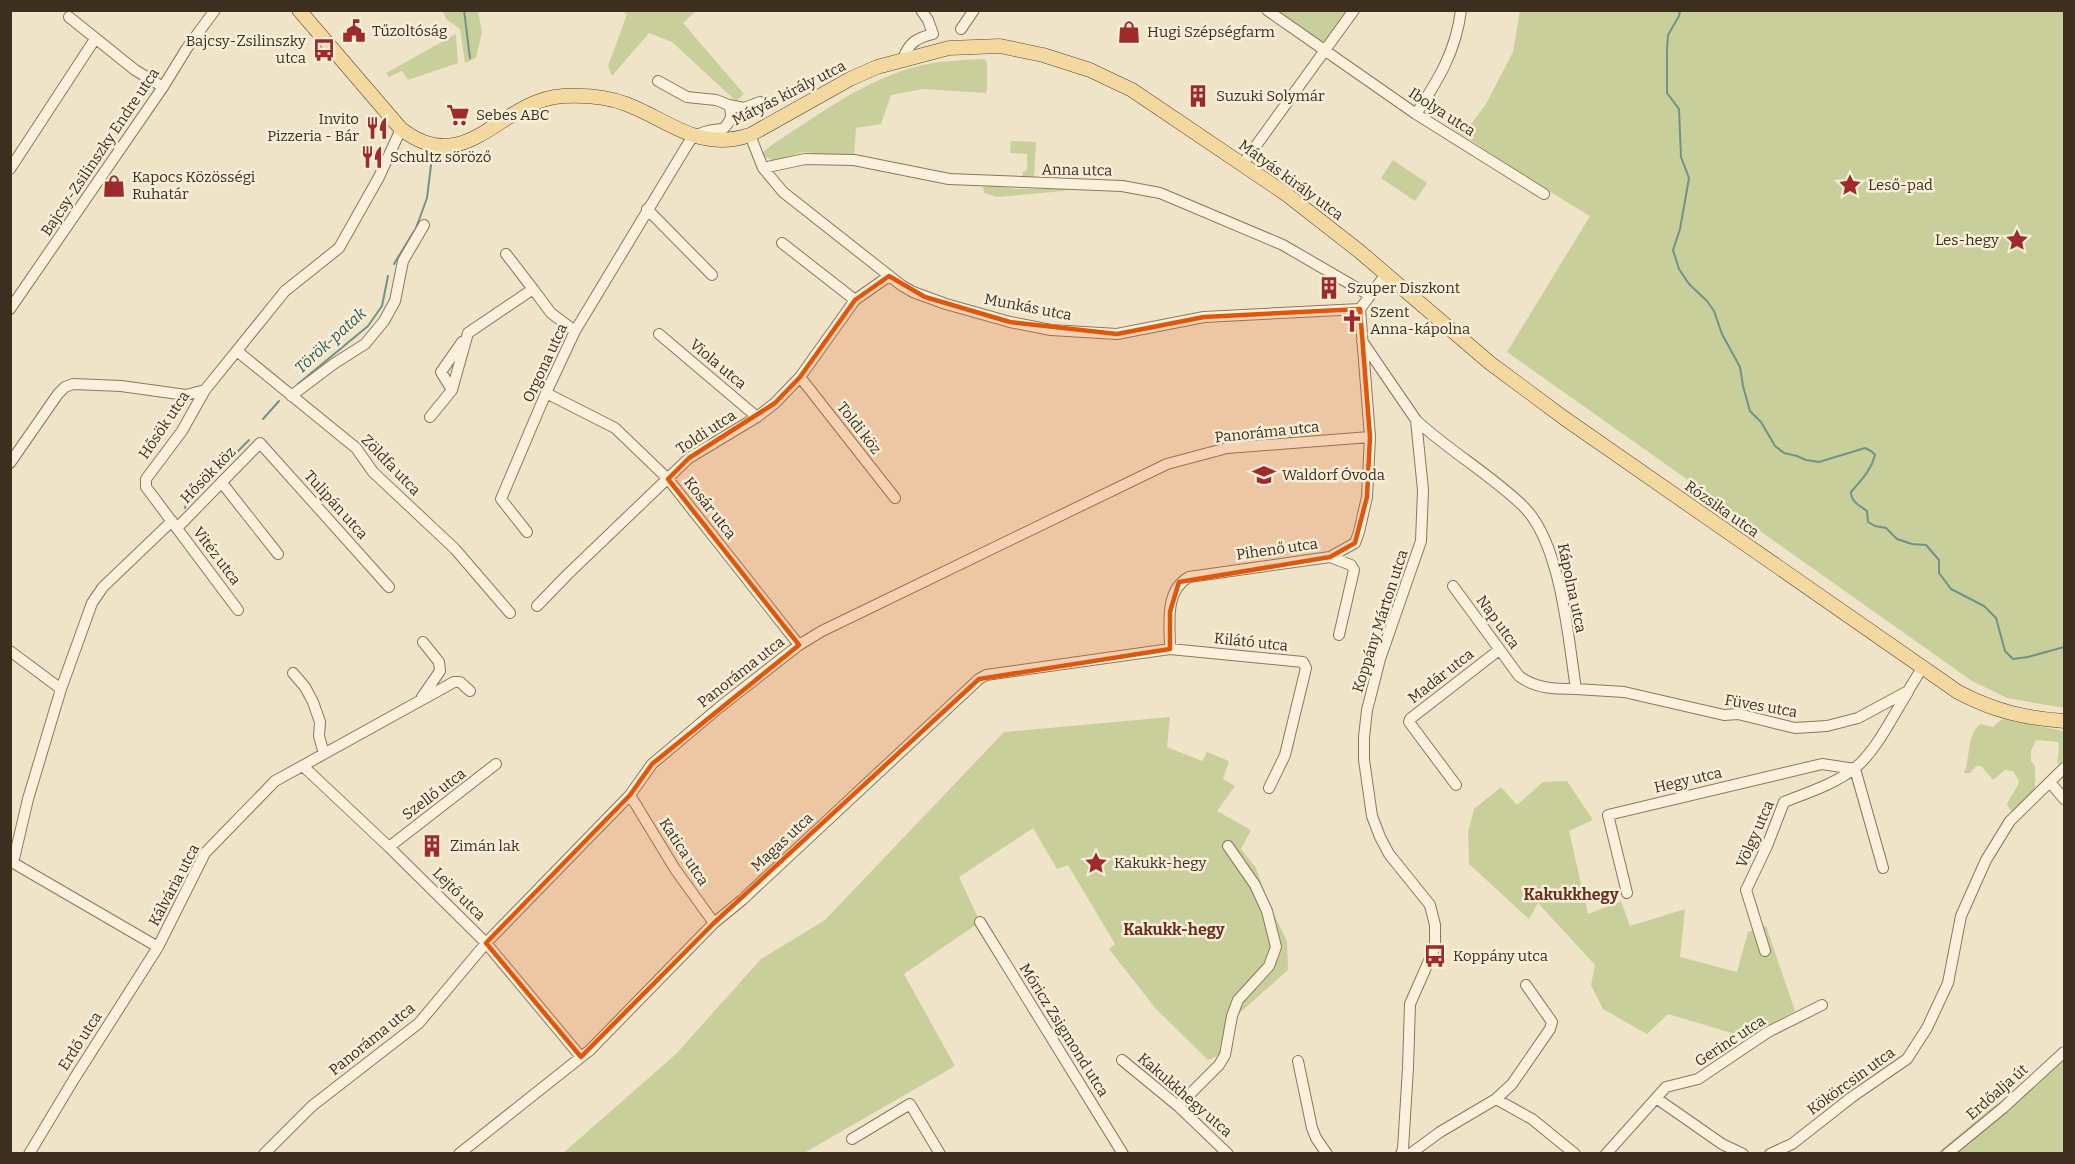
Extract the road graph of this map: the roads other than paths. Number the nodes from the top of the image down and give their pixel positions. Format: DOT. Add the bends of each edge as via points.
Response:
graph roads {
  1 [pos="215,10"];
  2 [pos="299,10"];
  3 [pos="921,10"];
  4 [pos="974,10"];
  5 [pos="1267,10"];
  6 [pos="1354,10"];
  7 [pos="1461,10"];
  8 [pos="69,17"];
  9 [pos="961,29"];
  10 [pos="95,39"];
  11 [pos="1326,51"];
  12 [pos="903,59"];
  13 [pos="658,81"];
  14 [pos="163,87"];
  15 [pos="760,102"];
  16 [pos="729,105"];
  17 [pos="1416,114"];
  18 [pos="401,129"];
  19 [pos="750,135"];
  20 [pos="693,137"];
  21 [pos="1242,165"];
  22 [pos="763,168"];
  23 [pos="10,169"];
  24 [pos="1544,194"];
  25 [pos="647,208"];
  26 [pos="424,225"];
  27 [pos="782,243"];
  28 [pos="506,254"];
  29 [pos="1386,274"];
  30 [pos="712,275"];
  31 [pos="889,276"];
  32 [pos="533,289"];
  33 [pos="1369,295"];
  34 [pos="855,300"];
  35 [pos="10,309"];
  36 [pos="1360,309"];
  37 [pos="575,331"];
  38 [pos="659,334"];
  39 [pos="1362,341"];
  40 [pos="237,351"];
  41 [pos="800,377"];
  42 [pos="206,390"];
  43 [pos="546,393"];
  44 [pos="291,396"];
  45 [pos="430,417"];
  46 [pos="757,417"];
  47 [pos="1416,420"];
  48 [pos="1370,437"];
  49 [pos="260,443"];
  50 [pos="10,463"];
  51 [pos="668,479"];
  52 [pos="222,483"];
  53 [pos="895,498"];
  54 [pos="175,525"];
  55 [pos="527,532"];
  56 [pos="278,554"];
  57 [pos="1330,556"];
  58 [pos="1453,586"];
  59 [pos="389,587"];
  60 [pos="537,606"];
  61 [pos="238,610"];
  62 [pos="510,613"];
  63 [pos="1340,635"];
  64 [pos="423,642"];
  65 [pos="799,645"];
  66 [pos="1170,649"];
  67 [pos="1499,650"];
  68 [pos="10,651"];
  69 [pos="1922,668"];
  70 [pos="293,673"];
  71 [pos="61,689"];
  72 [pos="1576,689"];
  73 [pos="470,691"];
  74 [pos="1908,692"];
  75 [pos="418,702"];
  76 [pos="2064,721"];
  77 [pos="324,754"];
  78 [pos="496,764"];
  79 [pos="303,766"];
  80 [pos="2064,768"];
  81 [pos="1855,769"];
  82 [pos="2050,782"];
  83 [pos="1456,785"];
  84 [pos="1269,788"];
  85 [pos="630,795"];
  86 [pos="2064,799"];
  87 [pos="1228,846"];
  88 [pos="389,847"];
  89 [pos="12,862"];
  90 [pos="1883,868"];
  91 [pos="1627,893"];
  92 [pos="980,922"];
  93 [pos="714,923"];
  94 [pos="486,943"];
  95 [pos="158,947"];
  96 [pos="1765,951"];
  97 [pos="1526,985"];
  98 [pos="1822,1005"];
  99 [pos="2064,1052"];
  100 [pos="580,1057"];
  101 [pos="1122,1060"];
  102 [pos="1298,1060"];
  103 [pos="1656,1098"];
  104 [pos="1496,1099"];
  105 [pos="1178,1106"];
  106 [pos="852,1139"];
  107 [pos="270,1151"];
  108 [pos="29,1154"];
  109 [pos="459,1154"];
  110 [pos="940,1154"];
  111 [pos="1123,1154"];
  112 [pos="1228,1154"];
  113 [pos="1327,1154"];
  114 [pos="1401,1154"];
  115 [pos="1410,1154"];
  116 [pos="1575,1154"];
  117 [pos="1606,1154"];
  118 [pos="1743,1154"];
  119 [pos="1770,1154"];
  120 [pos="1947,1154"];
  1 -- 14 [label="street, Bajcsy-Zsilinszky Endre utca"];
  2 -- 18 [label="main road, Mátyás király utca"];
  3 -- 12 [label="street" via="933,34 910,44"];
  4 -- 9 [label="street"];
  5 -- 11 [label="street, Ibolya utca"];
  6 -- 11 [label="street"];
  7 -- 17 [label="street" via="1452,52"];
  8 -- 10 [label="street"];
  10 -- 14 [label="street"];
  10 -- 23 [label="street"];
  11 -- 17 [label="street, Ibolya utca"];
  11 -- 21 [label="street"];
  12 -- 19 [label="main road, Mátyás király utca" via="850,80"];
  12 -- 21 [label="main road, Mátyás király utca" via="949,48 989,46 1043,55 1090,70 1132,90"];
  13 -- 16 [label="street" via="687,97"];
  14 -- 35 [label="street, Bajcsy-Zsilinszky Endre utca"];
  15 -- 16 [label="street" via="744,108"];
  16 -- 20 [label="street" via="731,121 723,129"];
  17 -- 24 [label="street, Ibolya utca"];
  18 -- 20 [label="main road, Mátyás király utca" via="429,145 453,146 537,101 584,96 624,103"];
  18 -- 40 [label="street, Hősök utca" via="374,188 339,248 285,291"];
  19 -- 20 [label="main road, Mátyás király utca" via="724,141"];
  19 -- 22 [label="street, Munkás utca"];
  20 -- 25 [label="street, Orgona utca"];
  21 -- 29 [label="main road, Mátyás király utca" via="1316,217"];
  22 -- 31 [label="street, Munkás utca" via="783,192"];
  22 -- 33 [label="street, Anna utca" via="805,159 854,160 949,179 1122,186 1160,193 1282,245"];
  25 -- 30 [label="street"];
  25 -- 37 [label="street, Orgona utca"];
  26 -- 44 [label="street" via="403,261 395,301 384,321 365,344"];
  27 -- 34 [label="street"];
  28 -- 32 [label="street"];
  29 -- 33 [label="street"];
  29 -- 69 [label="main road, Rózsika utca" via="1490,363 1564,418"];
  31 -- 34 [label="street, Toldi utca"];
  31 -- 36 [label="street, Munkás utca" via="913,292 946,304 1051,330 1118,334 1204,317"];
  32 -- 37 [label="street" via="551,313"];
  32 -- 45 [label="street" via="468,333 452,390"];
  33 -- 36 [label="street"];
  34 -- 41 [label="street, Toldi utca"];
  36 -- 39 [label="street, Pihenő utca"];
  37 -- 43 [label="street, Orgona utca"];
  38 -- 46 [label="street, Viola utca"];
  39 -- 47 [label="street, Koppány Márton utca"];
  39 -- 48 [label="street, Pihenő utca"];
  40 -- 42 [label="street, Hősök utca"];
  40 -- 44 [label="street, Zöldfa utca"];
  41 -- 46 [label="street, Toldi utca"];
  41 -- 53 [label="street, Toldi köz"];
  42 -- 50 [label="street" via="186,395 73,384 58,394"];
  42 -- 54 [label="street, Hősök utca" via="182,431 146,478 147,487"];
  43 -- 51 [label="street, Kosár utca" via="615,428"];
  43 -- 55 [label="street, Orgona utca" via="501,499"];
  44 -- 62 [label="street, Zöldfa utca" via="356,448 373,472 456,549"];
  46 -- 51 [label="street, Toldi utca" via="689,458"];
  47 -- 72 [label="street, Kápolna utca" via="1517,500 1544,534 1553,559"];
  47 -- 114 [label="street, Koppány Márton utca" via="1423,490 1421,541 1380,659 1364,736 1372,816 1389,854 1430,905 1435,925 1435,947 1410,1004"];
  48 -- 57 [label="street, Pihenő utca" via="1367,497 1358,535 1352,546"];
  48 -- 65 [label="street, Panoráma utca" via="1227,448 1167,464"];
  49 -- 52 [label="street, Hősök köz"];
  49 -- 59 [label="street, Tulipán utca"];
  51 -- 60 [label="street, Toldi utca"];
  51 -- 65 [label="street, Kosár utca"];
  52 -- 54 [label="street, Hősök köz"];
  52 -- 56 [label="street"];
  54 -- 61 [label="street, Vitéz utca"];
  54 -- 71 [label="street" via="103,587 92,603"];
  57 -- 63 [label="street" via="1354,570"];
  57 -- 66 [label="street, Pihenő utca" via="1189,577 1179,582 1170,612"];
  58 -- 67 [label="street, Nap utca"];
  64 -- 75 [label="street, Kálvária utca" via="439,662 440,671"];
  65 -- 85 [label="street, Panoráma utca" via="652,764"];
  66 -- 84 [label="street, Kilátó utca" via="1303,662 1306,668 1285,755"];
  66 -- 93 [label="street, Magas utca" via="979,679"];
  67 -- 72 [label="street, Nap utca" via="1526,681 1542,687"];
  67 -- 83 [label="street, Madár utca" via="1409,722"];
  68 -- 71 [label="street"];
  69 -- 74 [label="street"];
  69 -- 76 [label="main road, Rózsika utca" via="1991,708"];
  70 -- 77 [label="street" via="313,702"];
  71 -- 89 [label="street"];
  72 -- 74 [label="street, Füves utca" via="1624,692 1796,728 1858,718"];
  73 -- 75 [label="street, Kálvária utca" via="454,681"];
  74 -- 81 [label="street, Völgy utca" via="1869,754"];
  75 -- 77 [label="street, Kálvária utca"];
  77 -- 79 [label="street, Kálvária utca"];
  78 -- 88 [label="street, Szellő utca"];
  79 -- 88 [label="street, Lejtő utca"];
  79 -- 95 [label="street, Kálvária utca" via="275,782 205,853"];
  80 -- 82 [label="street, Kökörcsin utca"];
  81 -- 90 [label="street"];
  81 -- 91 [label="street, Hegy utca" via="1822,764 1608,815"];
  81 -- 96 [label="street, Völgy utca" via="1784,802 1746,890"];
  82 -- 86 [label="street"];
  82 -- 119 [label="street, Kökörcsin utca" via="2010,821 1986,860 1961,916 1948,983 1907,1059 1792,1144"];
  85 -- 93 [label="street, Katica utca"];
  85 -- 94 [label="street, Panoráma utca"];
  87 -- 105 [label="street" via="1255,885 1267,911 1276,947 1269,966 1238,1000 1219,1065"];
  88 -- 94 [label="street, Lejtő utca"];
  89 -- 95 [label="street, Kálvária utca"];
  92 -- 111 [label="street, Móricz Zsigmond utca"];
  93 -- 100 [label="street, Magas utca"];
  94 -- 100 [label="street, Lejtő utca"];
  94 -- 107 [label="street, Panoráma utca" via="418,1023 312,1106"];
  95 -- 108 [label="street, Erdő utca"];
  97 -- 104 [label="street" via="1552,1022 1512,1084"];
  98 -- 103 [label="street, Gerinc utca" via="1768,1032 1698,1079 1666,1087"];
  99 -- 120 [label="street, Erdőalja út"];
  100 -- 109 [label="street, Magas utca"];
  101 -- 105 [label="street, Kakukkhegy utca"];
  102 -- 113 [label="street" via="1312,1128"];
  103 -- 117 [label="street, Gerinc utca"];
  103 -- 118 [label="street"];
  104 -- 115 [label="street"];
  104 -- 116 [label="street" via="1532,1119"];
  105 -- 112 [label="street, Kakukkhegy utca"];
  106 -- 110 [label="street" via="910,1104"];
}
